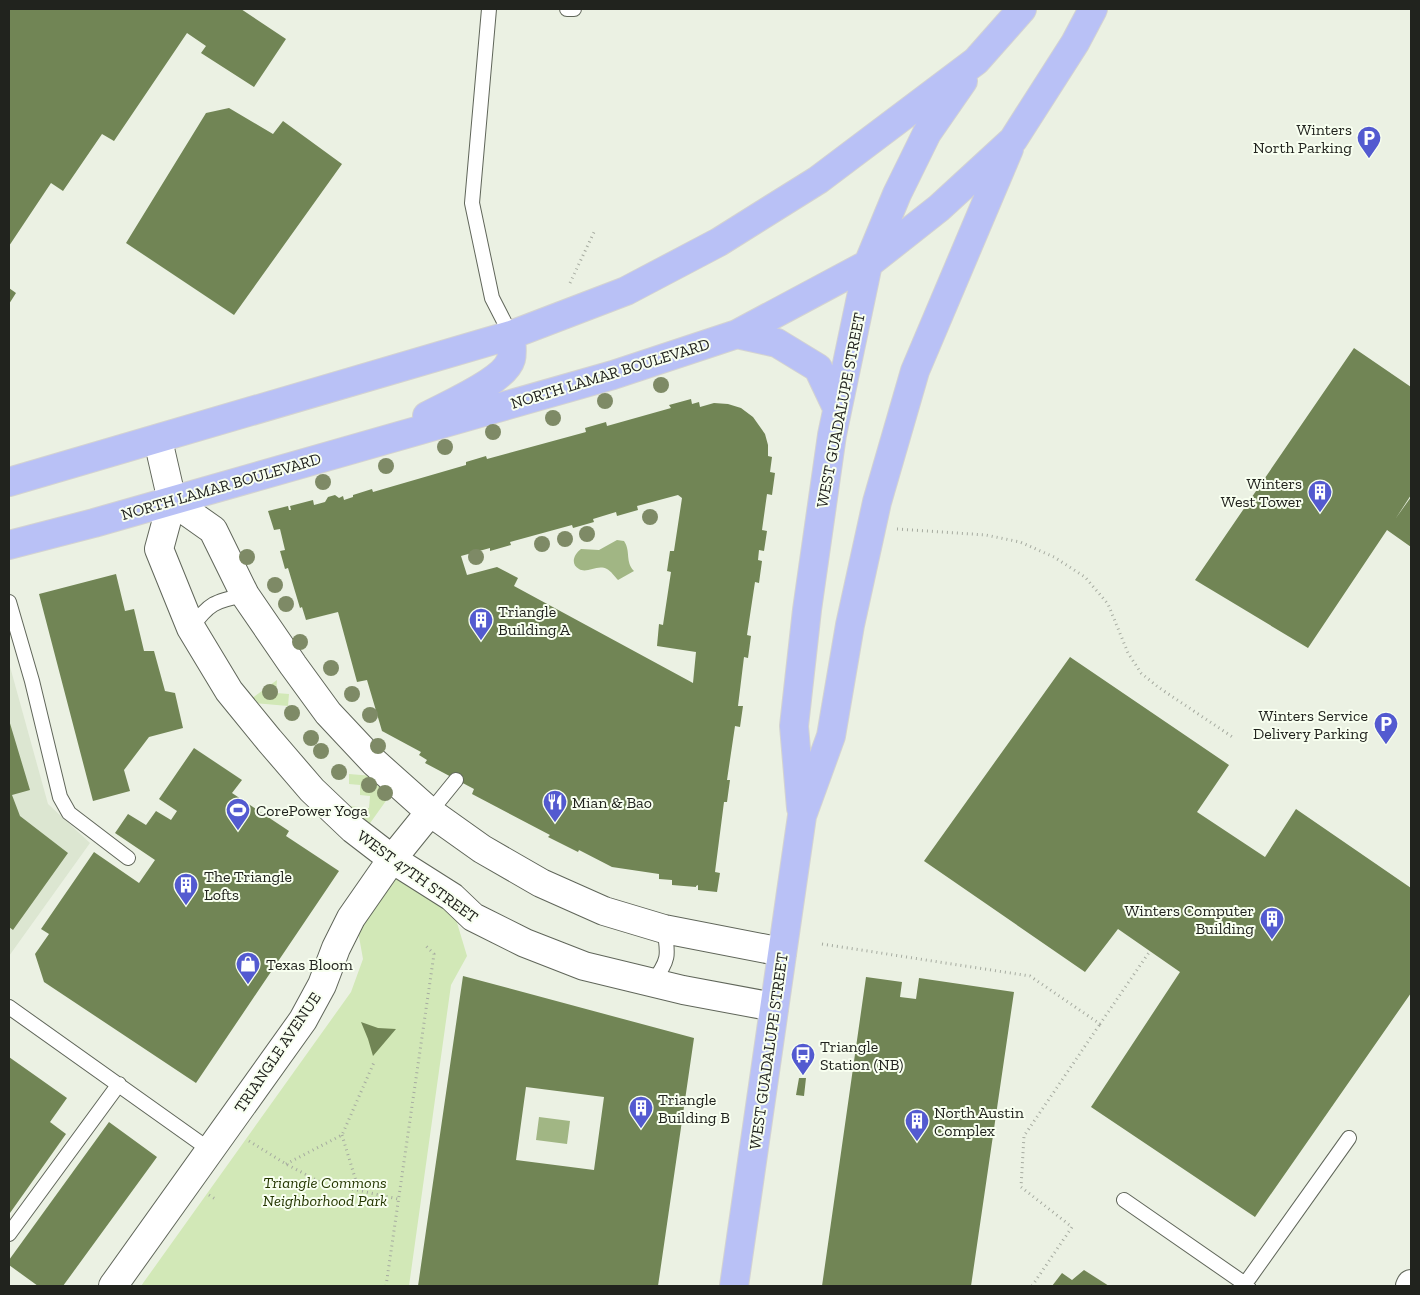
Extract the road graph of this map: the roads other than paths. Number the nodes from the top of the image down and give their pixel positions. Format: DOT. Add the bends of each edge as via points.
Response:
graph roads {
  1 [pos="489,9"];
  2 [pos="567,9"];
  3 [pos="574,9"];
  4 [pos="1022,9"];
  5 [pos="1092,9"];
  6 [pos="976,61"];
  7 [pos="1013,140"];
  8 [pos="868,264"];
  9 [pos="737,334"];
  10 [pos="511,335"];
  11 [pos="837,408"];
  12 [pos="158,440"];
  13 [pos="370,444"];
  14 [pos="9,482"];
  15 [pos="172,501"];
  16 [pos="9,545"];
  17 [pos="245,595"];
  18 [pos="9,602"];
  19 [pos="191,628"];
  20 [pos="456,780"];
  21 [pos="430,812"];
  22 [pos="802,816"];
  23 [pos="128,858"];
  24 [pos="392,859"];
  25 [pos="664,929"];
  26 [pos="782,952"];
  27 [pos="652,983"];
  28 [pos="9,1007"];
  29 [pos="774,1007"];
  30 [pos="119,1084"];
  31 [pos="1349,1138"];
  32 [pos="210,1150"];
  33 [pos="1124,1200"];
  34 [pos="9,1234"];
  35 [pos="1246,1285"];
  36 [pos="113,1286"];
  37 [pos="734,1286"];
  1 -- 10 [label="lane" via="472,203 492,298"];
  2 -- 3 [label="lane"];
  4 -- 6 [label="main road"];
  5 -- 7 [label="main road, NORTH LAMAR BOULEVARD" via="1075,43"];
  6 -- 8 [label="main road, WEST GUADALUPE STREET" via="927,133"];
  6 -- 10 [label="main road" via="818,180 719,242 626,291"];
  7 -- 8 [label="main road, NORTH LAMAR BOULEVARD" via="939,208"];
  7 -- 22 [label="main road, WEST GUADALUPE STREET" via="915,371 877,502 850,625 831,736"];
  8 -- 9 [label="main road, NORTH LAMAR BOULEVARD"];
  8 -- 11 [label="main road, WEST GUADALUPE STREET"];
  9 -- 11 [label="main road" via="777,343 818,368"];
  9 -- 13 [label="main road, NORTH LAMAR BOULEVARD" via="613,376"];
  10 -- 12 [label="main road"];
  10 -- 13 [label="main road" via="512,359 502,373 474,392"];
  11 -- 22 [label="main road, WEST GUADALUPE STREET" via="807,610 794,726"];
  12 -- 14 [label="main road"];
  12 -- 15 [label="street, WEST 47TH STREET"];
  13 -- 15 [label="main road, NORTH LAMAR BOULEVARD"];
  15 -- 16 [label="main road, NORTH LAMAR BOULEVARD"];
  15 -- 17 [label="street" via="213,530"];
  15 -- 19 [label="street, WEST 47TH STREET" via="159,549"];
  17 -- 19 [label="lane" via="222,599 204,610"];
  17 -- 21 [label="street" via="328,713 374,762"];
  18 -- 23 [label="lane" via="60,797 69,813"];
  19 -- 24 [label="street, WEST 47TH STREET" via="229,691 268,740 312,790 353,829"];
  20 -- 21 [label="lane"];
  21 -- 24 [label="street, TRIANGLE AVENUE"];
  21 -- 25 [label="street" via="482,849 541,883 604,911"];
  22 -- 26 [label="main road, WEST GUADALUPE STREET"];
  24 -- 27 [label="street, WEST 47TH STREET" via="452,897 473,917 525,943 584,966"];
  24 -- 32 [label="street, TRIANGLE AVENUE" via="351,918 303,1020"];
  25 -- 26 [label="street"];
  25 -- 27 [label="lane" via="668,952 663,969"];
  26 -- 29 [label="main road, WEST GUADALUPE STREET"];
  27 -- 29 [label="street, WEST 47TH STREET"];
  28 -- 30 [label="lane"];
  29 -- 37 [label="main road, WEST GUADALUPE STREET"];
  30 -- 32 [label="lane"];
  30 -- 34 [label="lane"];
  31 -- 35 [label="lane"];
  32 -- 36 [label="street, TRIANGLE AVENUE"];
  33 -- 35 [label="lane"];
}
